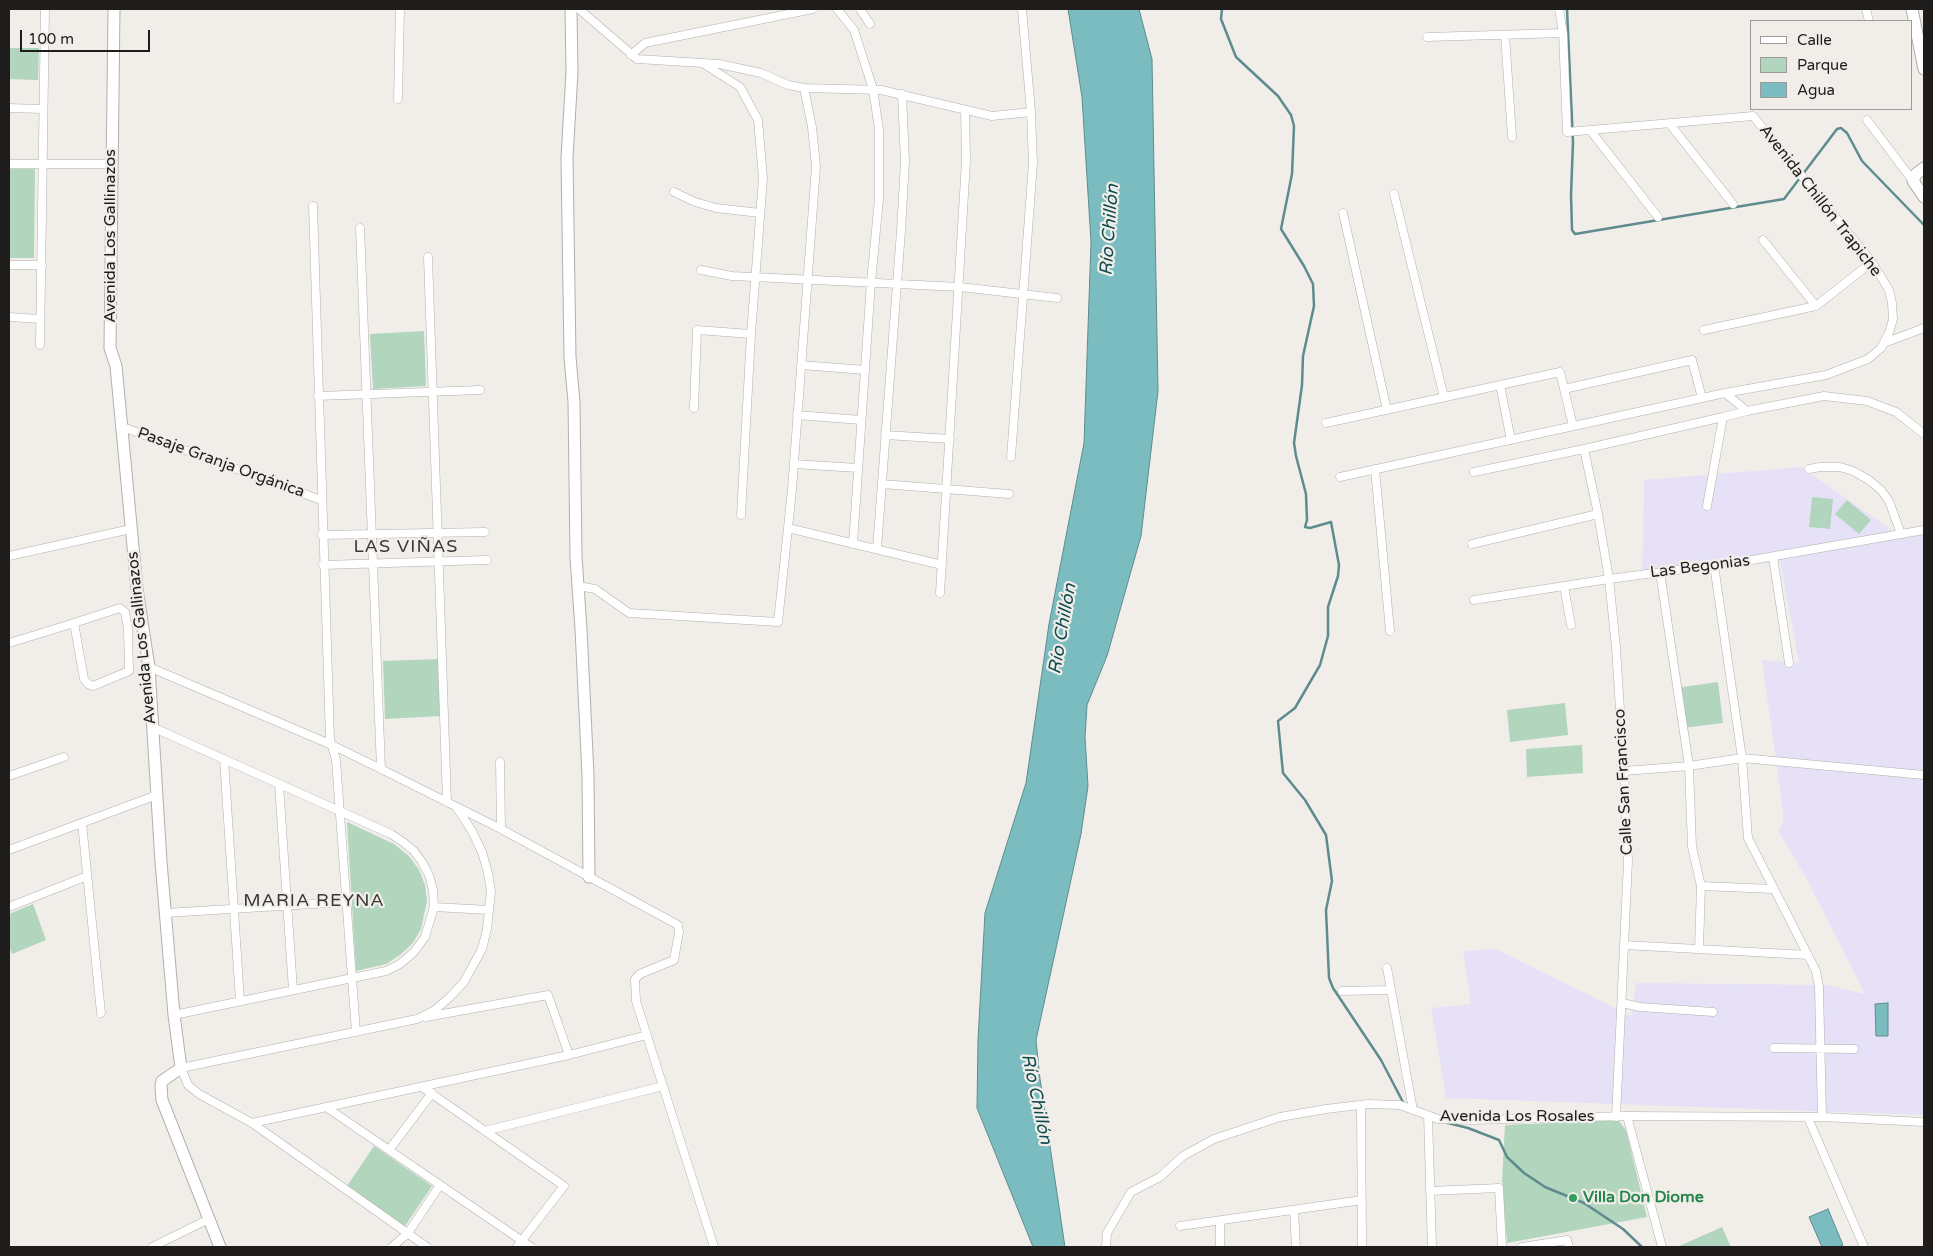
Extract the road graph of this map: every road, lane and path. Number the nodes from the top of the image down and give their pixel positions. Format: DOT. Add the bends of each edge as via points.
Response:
graph roads {
  1 [pos="45,9"];
  2 [pos="114,9"];
  3 [pos="400,9"];
  4 [pos="571,9"];
  5 [pos="579,9"];
  6 [pos="813,9"];
  7 [pos="837,9"];
  8 [pos="860,9"];
  9 [pos="1022,9"];
  10 [pos="1559,9"];
  11 [pos="1912,9"];
  12 [pos="870,24"];
  13 [pos="1563,33"];
  14 [pos="1505,35"];
  15 [pos="1427,37"];
  16 [pos="631,55"];
  17 [pos="704,64"];
  18 [pos="1924,69"];
  19 [pos="804,88"];
  20 [pos="873,89"];
  21 [pos="902,94"];
  22 [pos="398,99"];
  23 [pos="9,108"];
  24 [pos="42,109"];
  25 [pos="964,110"];
  26 [pos="1031,112"];
  27 [pos="1867,120"];
  28 [pos="1669,123"];
  29 [pos="1590,130"];
  30 [pos="1512,137"];
  31 [pos="9,164"];
  32 [pos="42,164"];
  33 [pos="111,164"];
  34 [pos="1924,168"];
  35 [pos="1913,181"];
  36 [pos="674,192"];
  37 [pos="1394,194"];
  38 [pos="1924,197"];
  39 [pos="1733,204"];
  40 [pos="313,206"];
  41 [pos="1343,213"];
  42 [pos="760,214"];
  43 [pos="1658,217"];
  44 [pos="360,228"];
  45 [pos="1763,240"];
  46 [pos="428,257"];
  47 [pos="1872,262"];
  48 [pos="9,265"];
  49 [pos="42,265"];
  50 [pos="701,270"];
  51 [pos="754,276"];
  52 [pos="807,279"];
  53 [pos="871,282"];
  54 [pos="898,284"];
  55 [pos="960,287"];
  56 [pos="1024,294"];
  57 [pos="1057,298"];
  58 [pos="1816,306"];
  59 [pos="9,317"];
  60 [pos="40,319"];
  61 [pos="1924,328"];
  62 [pos="1704,330"];
  63 [pos="750,334"];
  64 [pos="1884,343"];
  65 [pos="40,345"];
  66 [pos="801,366"];
  67 [pos="865,370"];
  68 [pos="1500,385"];
  69 [pos="1564,389"];
  70 [pos="480,390"];
  71 [pos="433,392"];
  72 [pos="1725,393"];
  73 [pos="367,394"];
  74 [pos="318,396"];
  75 [pos="1444,397"];
  76 [pos="1702,398"];
  77 [pos="694,408"];
  78 [pos="1388,410"];
  79 [pos="1747,411"];
  80 [pos="797,415"];
  81 [pos="1723,417"];
  82 [pos="861,420"];
  83 [pos="1326,423"];
  84 [pos="120,426"];
  85 [pos="1573,426"];
  86 [pos="1924,434"];
  87 [pos="886,436"];
  88 [pos="950,439"];
  89 [pos="1511,440"];
  90 [pos="1584,449"];
  91 [pos="1012,457"];
  92 [pos="794,464"];
  93 [pos="858,468"];
  94 [pos="1376,469"];
  95 [pos="1809,469"];
  96 [pos="1474,472"];
  97 [pos="1340,477"];
  98 [pos="882,484"];
  99 [pos="947,488"];
  100 [pos="1009,494"];
  101 [pos="321,500"];
  102 [pos="1707,506"];
  103 [pos="1598,514"];
  104 [pos="741,515"];
  105 [pos="788,528"];
  106 [pos="131,529"];
  107 [pos="1924,530"];
  108 [pos="485,532"];
  109 [pos="438,533"];
  110 [pos="372,534"];
  111 [pos="1901,534"];
  112 [pos="322,535"];
  113 [pos="853,544"];
  114 [pos="1472,544"];
  115 [pos="877,550"];
  116 [pos="10,553"];
  117 [pos="1773,557"];
  118 [pos="487,560"];
  119 [pos="439,561"];
  120 [pos="373,564"];
  121 [pos="323,565"];
  122 [pos="942,565"];
  123 [pos="1714,566"];
  124 [pos="1660,572"];
  125 [pos="1609,579"];
  126 [pos="578,586"];
  127 [pos="1564,586"];
  128 [pos="940,593"];
  129 [pos="1474,600"];
  130 [pos="74,622"];
  131 [pos="1571,625"];
  132 [pos="1390,631"];
  133 [pos="9,643"];
  134 [pos="1789,663"];
  135 [pos="149,667"];
  136 [pos="152,727"];
  137 [pos="332,745"];
  138 [pos="64,757"];
  139 [pos="1742,758"];
  140 [pos="224,759"];
  141 [pos="500,762"];
  142 [pos="1689,766"];
  143 [pos="381,769"];
  144 [pos="1624,771"];
  145 [pos="9,776"];
  146 [pos="1924,776"];
  147 [pos="279,784"];
  148 [pos="155,796"];
  149 [pos="447,802"];
  150 [pos="456,806"];
  151 [pos="340,812"];
  152 [pos="82,823"];
  153 [pos="501,829"];
  154 [pos="9,850"];
  155 [pos="87,876"];
  156 [pos="589,877"];
  157 [pos="1700,886"];
  158 [pos="1774,890"];
  159 [pos="346,902"];
  160 [pos="288,906"];
  161 [pos="9,907"];
  162 [pos="434,907"];
  163 [pos="234,909"];
  164 [pos="489,910"];
  165 [pos="165,913"];
  166 [pos="1624,945"];
  167 [pos="1699,949"];
  168 [pos="1808,955"];
  169 [pos="1387,968"];
  170 [pos="352,978"];
  171 [pos="293,990"];
  172 [pos="1391,990"];
  173 [pos="1342,991"];
  174 [pos="240,1002"];
  175 [pos="1622,1003"];
  176 [pos="1713,1012"];
  177 [pos="101,1013"];
  178 [pos="174,1015"];
  179 [pos="417,1019"];
  180 [pos="356,1032"];
  181 [pos="647,1035"];
  182 [pos="1774,1048"];
  183 [pos="1820,1048"];
  184 [pos="1854,1049"];
  185 [pos="569,1055"];
  186 [pos="181,1068"];
  187 [pos="663,1086"];
  188 [pos="422,1087"];
  189 [pos="432,1093"];
  190 [pos="1361,1105"];
  191 [pos="326,1107"];
  192 [pos="1413,1110"];
  193 [pos="1428,1116"];
  194 [pos="1627,1116"];
  195 [pos="1616,1117"];
  196 [pos="1822,1117"];
  197 [pos="1808,1118"];
  198 [pos="1924,1122"];
  199 [pos="252,1123"];
  200 [pos="485,1131"];
  201 [pos="389,1150"];
  202 [pos="440,1185"];
  203 [pos="1430,1191"];
  204 [pos="1362,1200"];
  205 [pos="1294,1210"];
  206 [pos="209,1219"];
  207 [pos="1220,1221"];
  208 [pos="1180,1226"];
  209 [pos="408,1233"];
  210 [pos="520,1244"];
  211 [pos="152,1247"];
  212 [pos="220,1247"];
  213 [pos="392,1247"];
  214 [pos="427,1247"];
  215 [pos="531,1247"];
  216 [pos="714,1247"];
  217 [pos="1106,1247"];
  218 [pos="1220,1247"];
  219 [pos="1296,1247"];
  220 [pos="1362,1247"];
  221 [pos="1432,1247"];
  222 [pos="1502,1247"];
  223 [pos="1522,1247"];
  224 [pos="1569,1247"];
  225 [pos="1662,1247"];
  226 [pos="1864,1247"];
  1 -- 24 [label="street"];
  2 -- 33 [label="street, Avenida Los Gallinazos"];
  3 -- 22 [label="street"];
  4 -- 126 [label="street" via="572,72 567,158"];
  5 -- 16 [label="street"];
  6 -- 16 [label="street" via="645,44"];
  7 -- 20 [label="street" via="854,30"];
  8 -- 12 [label="street"];
  9 -- 26 [label="street"];
  10 -- 13 [label="street"];
  11 -- 18 [label="street"];
  13 -- 14 [label="street"];
  13 -- 29 [label="street" via="1567,132"];
  14 -- 15 [label="street"];
  14 -- 30 [label="street"];
  16 -- 17 [label="street" via="639,60"];
  17 -- 19 [label="street" via="761,73"];
  17 -- 42 [label="street" via="740,87 758,120 763,178"];
  19 -- 20 [label="street"];
  19 -- 52 [label="street" via="816,166"];
  20 -- 21 [label="street"];
  20 -- 53 [label="street" via="880,130 879,199"];
  21 -- 25 [label="street"];
  21 -- 54 [label="street" via="905,161"];
  23 -- 24 [label="street"];
  24 -- 32 [label="street"];
  25 -- 26 [label="street" via="992,116"];
  25 -- 55 [label="street" via="966,161"];
  26 -- 56 [label="street" via="1033,163"];
  27 -- 35 [label="street"];
  28 -- 29 [label="street"];
  28 -- 39 [label="street"];
  28 -- 47 [label="street, Avenida Chillón Trapiche" via="1752,116"];
  29 -- 43 [label="street"];
  31 -- 32 [label="street"];
  32 -- 33 [label="street"];
  32 -- 49 [label="street"];
  33 -- 84 [label="street, Avenida Los Gallinazos" via="110,348 116,366"];
  34 -- 35 [label="street"];
  35 -- 38 [label="street"];
  36 -- 42 [label="street" via="716,208"];
  37 -- 75 [label="street"];
  40 -- 74 [label="street"];
  41 -- 78 [label="street"];
  42 -- 51 [label="street"];
  44 -- 73 [label="street"];
  45 -- 58 [label="street"];
  46 -- 71 [label="street"];
  47 -- 58 [label="street"];
  47 -- 64 [label="street, Avenida Chillón Trapiche" via="1889,290 1892,303 1893,318"];
  48 -- 49 [label="street"];
  49 -- 60 [label="street"];
  50 -- 51 [label="street"];
  51 -- 52 [label="street"];
  51 -- 63 [label="street"];
  52 -- 53 [label="street"];
  52 -- 66 [label="street"];
  53 -- 54 [label="street"];
  53 -- 67 [label="street"];
  54 -- 55 [label="street"];
  54 -- 87 [label="street"];
  55 -- 56 [label="street"];
  55 -- 88 [label="street"];
  56 -- 57 [label="street"];
  56 -- 91 [label="street"];
  58 -- 62 [label="street"];
  59 -- 60 [label="street"];
  60 -- 65 [label="street"];
  61 -- 64 [label="street"];
  63 -- 77 [label="street" via="698,330"];
  63 -- 104 [label="street"];
  64 -- 72 [label="street" via="1868,359 1826,375"];
  66 -- 67 [label="street"];
  66 -- 80 [label="street"];
  67 -- 82 [label="street"];
  68 -- 69 [label="street" via="1560,372"];
  68 -- 75 [label="street"];
  68 -- 89 [label="street"];
  69 -- 76 [label="street" via="1692,360"];
  69 -- 85 [label="street"];
  70 -- 71 [label="street"];
  71 -- 73 [label="street"];
  71 -- 109 [label="street"];
  72 -- 76 [label="street"];
  72 -- 79 [label="street"];
  73 -- 74 [label="street"];
  73 -- 110 [label="street"];
  74 -- 101 [label="street"];
  75 -- 78 [label="street"];
  76 -- 85 [label="street"];
  78 -- 83 [label="street"];
  79 -- 81 [label="street"];
  79 -- 86 [label="street" via="1824,396 1844,398 1867,401 1896,412"];
  80 -- 82 [label="street"];
  80 -- 92 [label="street"];
  81 -- 90 [label="street"];
  81 -- 102 [label="street"];
  82 -- 93 [label="street"];
  84 -- 101 [label="street, Pasaje Granja Orgánica"];
  84 -- 106 [label="street, Avenida Los Gallinazos"];
  85 -- 89 [label="street"];
  87 -- 88 [label="street"];
  87 -- 98 [label="street"];
  88 -- 99 [label="street"];
  89 -- 94 [label="street"];
  90 -- 96 [label="street"];
  90 -- 103 [label="street, Calle San Francisco"];
  92 -- 93 [label="street"];
  92 -- 105 [label="street"];
  93 -- 113 [label="street"];
  94 -- 97 [label="street"];
  94 -- 132 [label="street"];
  95 -- 111 [label="street" via="1840,467 1869,480 1889,501"];
  98 -- 99 [label="street"];
  98 -- 115 [label="street"];
  99 -- 100 [label="street"];
  99 -- 122 [label="street"];
  101 -- 112 [label="street"];
  103 -- 114 [label="street"];
  103 -- 125 [label="street, Calle San Francisco"];
  105 -- 113 [label="street"];
  105 -- 126 [label="street" via="778,622 629,613 595,589"];
  106 -- 116 [label="street"];
  106 -- 135 [label="street, Avenida Los Gallinazos"];
  107 -- 111 [label="street, Las Begonias"];
  108 -- 109 [label="street"];
  109 -- 110 [label="street"];
  109 -- 119 [label="street"];
  110 -- 112 [label="street"];
  110 -- 120 [label="street"];
  111 -- 117 [label="street, Las Begonias"];
  112 -- 121 [label="street"];
  113 -- 115 [label="street"];
  115 -- 122 [label="street"];
  117 -- 123 [label="street, Las Begonias"];
  117 -- 134 [label="street"];
  118 -- 119 [label="street"];
  119 -- 120 [label="street"];
  119 -- 149 [label="street"];
  120 -- 121 [label="street"];
  120 -- 143 [label="street"];
  121 -- 137 [label="street"];
  122 -- 128 [label="street"];
  123 -- 124 [label="street, Las Begonias"];
  123 -- 139 [label="street"];
  124 -- 125 [label="street, Las Begonias"];
  124 -- 142 [label="street"];
  125 -- 127 [label="street, Las Begonias"];
  125 -- 144 [label="street, Calle San Francisco"];
  126 -- 156 [label="street" via="588,775"];
  127 -- 129 [label="street, Las Begonias"];
  127 -- 131 [label="street"];
  130 -- 130 [label="street" via="84,679 88,684 93,686 129,671 128,629 123,609"];
  130 -- 133 [label="street"];
  135 -- 136 [label="street, Avenida Los Gallinazos"];
  135 -- 137 [label="street"];
  136 -- 140 [label="street"];
  136 -- 148 [label="street, Avenida Los Gallinazos"];
  137 -- 143 [label="street"];
  137 -- 151 [label="street"];
  138 -- 145 [label="street"];
  139 -- 142 [label="street"];
  139 -- 146 [label="street"];
  139 -- 158 [label="street" via="1748,838"];
  140 -- 147 [label="street"];
  140 -- 163 [label="street"];
  141 -- 153 [label="street"];
  142 -- 144 [label="street"];
  142 -- 157 [label="street" via="1692,847"];
  143 -- 149 [label="street"];
  144 -- 166 [label="street, Calle San Francisco" via="1628,861"];
  147 -- 151 [label="street"];
  147 -- 160 [label="street"];
  148 -- 152 [label="street"];
  148 -- 165 [label="street, Avenida Los Gallinazos"];
  149 -- 150 [label="street"];
  150 -- 153 [label="street"];
  150 -- 164 [label="street" via="482,852 491,891"];
  151 -- 159 [label="street"];
  151 -- 162 [label="street" via="391,834 414,851 429,875"];
  152 -- 154 [label="street"];
  152 -- 155 [label="street"];
  153 -- 156 [label="street"];
  155 -- 161 [label="street"];
  155 -- 177 [label="street"];
  156 -- 181 [label="street" via="678,925 674,960 635,978 636,1001"];
  157 -- 158 [label="street"];
  157 -- 167 [label="street"];
  158 -- 168 [label="street"];
  159 -- 160 [label="street"];
  159 -- 170 [label="street"];
  160 -- 163 [label="street"];
  160 -- 171 [label="street"];
  162 -- 164 [label="street"];
  162 -- 170 [label="street" via="425,937 414,952 386,971"];
  163 -- 165 [label="street"];
  163 -- 174 [label="street"];
  164 -- 179 [label="street" via="482,949 464,982 435,1010"];
  165 -- 178 [label="street, Avenida Los Gallinazos"];
  166 -- 167 [label="street"];
  166 -- 175 [label="street, Calle San Francisco"];
  167 -- 168 [label="street"];
  168 -- 183 [label="street" via="1819,987"];
  169 -- 172 [label="street"];
  170 -- 171 [label="street"];
  170 -- 180 [label="street"];
  171 -- 174 [label="street"];
  172 -- 173 [label="street"];
  172 -- 192 [label="street"];
  174 -- 178 [label="street"];
  175 -- 176 [label="street"];
  175 -- 195 [label="street, Calle San Francisco"];
  178 -- 186 [label="street, Avenida Los Gallinazos"];
  179 -- 180 [label="street"];
  179 -- 185 [label="street" via="547,994"];
  180 -- 186 [label="street"];
  181 -- 185 [label="street"];
  181 -- 187 [label="street"];
  182 -- 183 [label="street"];
  183 -- 184 [label="street"];
  183 -- 196 [label="street"];
  185 -- 188 [label="street"];
  186 -- 199 [label="street" via="188,1085 199,1094"];
  186 -- 206 [label="street" via="162,1081 162,1100"];
  187 -- 200 [label="street"];
  187 -- 216 [label="street"];
  188 -- 189 [label="street"];
  188 -- 191 [label="street"];
  189 -- 200 [label="street"];
  189 -- 201 [label="street"];
  190 -- 192 [label="street, Avenida Los Rosales" via="1400,1106"];
  190 -- 204 [label="street"];
  190 -- 217 [label="street, Avenida Los Rosales" via="1280,1117 1214,1139 1184,1156 1160,1177 1131,1192 1107,1233"];
  191 -- 199 [label="street"];
  191 -- 201 [label="street"];
  192 -- 193 [label="street, Avenida Los Rosales"];
  193 -- 195 [label="street, Avenida Los Rosales" via="1473,1120"];
  193 -- 203 [label="street"];
  194 -- 195 [label="street, Avenida Los Rosales"];
  194 -- 197 [label="street, Avenida Los Rosales"];
  194 -- 225 [label="street"];
  196 -- 197 [label="street, Avenida Los Rosales"];
  196 -- 198 [label="street, Avenida Los Rosales"];
  197 -- 226 [label="street"];
  199 -- 209 [label="street"];
  200 -- 210 [label="street" via="564,1186"];
  201 -- 202 [label="street"];
  202 -- 209 [label="street"];
  202 -- 210 [label="street"];
  203 -- 221 [label="street"];
  203 -- 222 [label="street" via="1499,1188"];
  204 -- 205 [label="street"];
  204 -- 220 [label="street"];
  205 -- 207 [label="street"];
  205 -- 219 [label="street"];
  206 -- 211 [label="street"];
  206 -- 212 [label="street"];
  207 -- 208 [label="street"];
  207 -- 218 [label="street"];
  209 -- 213 [label="street"];
  209 -- 214 [label="street"];
  210 -- 215 [label="street"];
  223 -- 224 [label="street" via="1567,1240"];
}
